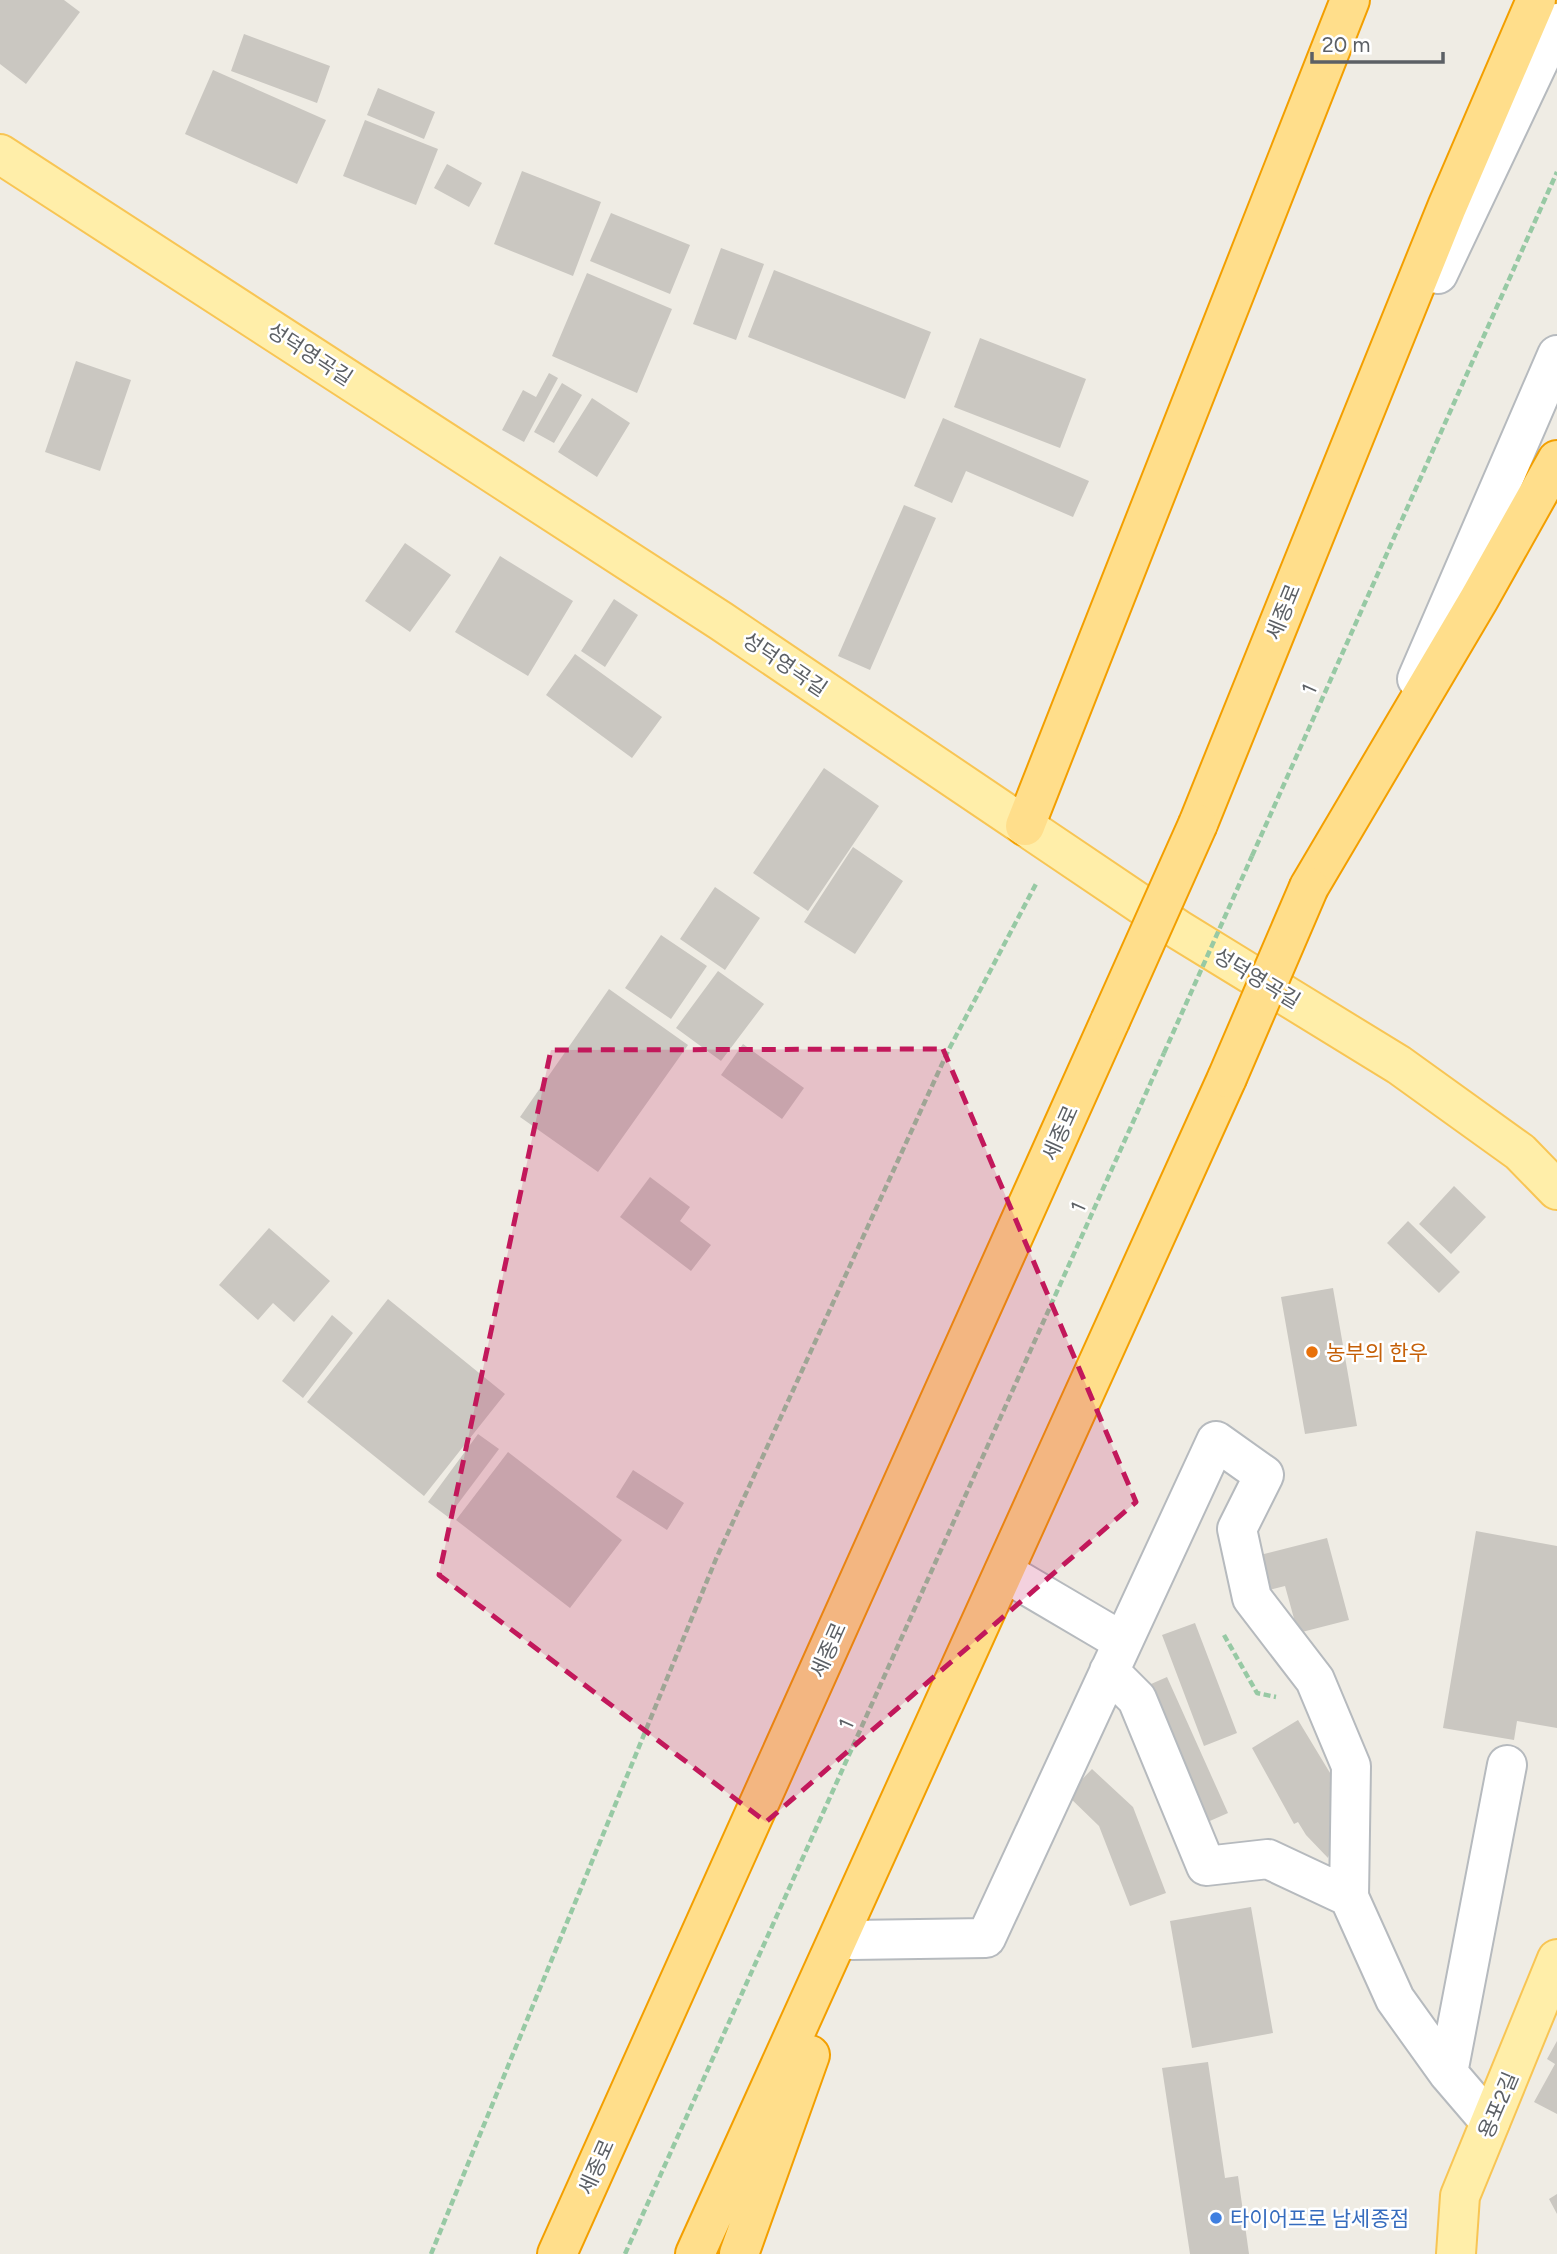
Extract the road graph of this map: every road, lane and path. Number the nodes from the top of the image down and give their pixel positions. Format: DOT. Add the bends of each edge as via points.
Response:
graph roads {
  1 [pos="1350,0"];
  2 [pos="1536,0"];
  3 [pos="1557,23"];
  4 [pos="0,153"];
  5 [pos="1557,172"];
  6 [pos="1557,355"];
  7 [pos="1557,460"];
  8 [pos="1317,529"];
  9 [pos="1374,777"];
  10 [pos="1041,837"];
  11 [pos="1557,1190"];
  12 [pos="1004,1572"];
  13 [pos="1116,1656"];
  14 [pos="916,1765"];
  15 [pos="1507,1765"];
  16 [pos="1349,1897"];
  17 [pos="852,1940"];
  18 [pos="1557,1959"];
  19 [pos="1448,2073"];
  20 [pos="1490,2122"];
  21 [pos="430,2254"];
  22 [pos="557,2254"];
  23 [pos="625,2254"];
  24 [pos="695,2254"];
  25 [pos="739,2254"];
  26 [pos="1456,2254"];
  1 -- 10 [label="highway"];
  2 -- 8 [label="highway, 세종로"];
  3 -- 8 [label="street"];
  4 -- 10 [label="main road, 성덕영곡길" via="721,621"];
  5 -- 23 [label="path, 1, bridge"];
  6 -- 9 [label="street"];
  7 -- 9 [label="highway"];
  8 -- 22 [label="highway, 세종로, bridge" via="1198,824"];
  9 -- 12 [label="highway, bridge" via="1309,887"];
  10 -- 11 [label="main road, 성덕영곡길" via="1179,930 1399,1065 1520,1152"];
  10 -- 21 [label="path" via="716,1559"];
  12 -- 13 [label="street"];
  12 -- 14 [label="highway"];
  13 -- 16 [label="street" via="1206,1866 1268,1859"];
  13 -- 16 [label="street" via="1216,1441 1264,1475 1237,1530 1252,1598 1315,1680 1351,1766"];
  13 -- 17 [label="street" via="986,1938"];
  14 -- 17 [label="highway"];
  14 -- 24 [label="highway"];
  15 -- 19 [label="street"];
  16 -- 19 [label="street" via="1395,1999"];
  17 -- 25 [label="highway"];
  18 -- 20 [label="main road, 용포2길"];
  19 -- 20 [label="street"];
  20 -- 26 [label="main road, 용포2길" via="1460,2196"];
}
